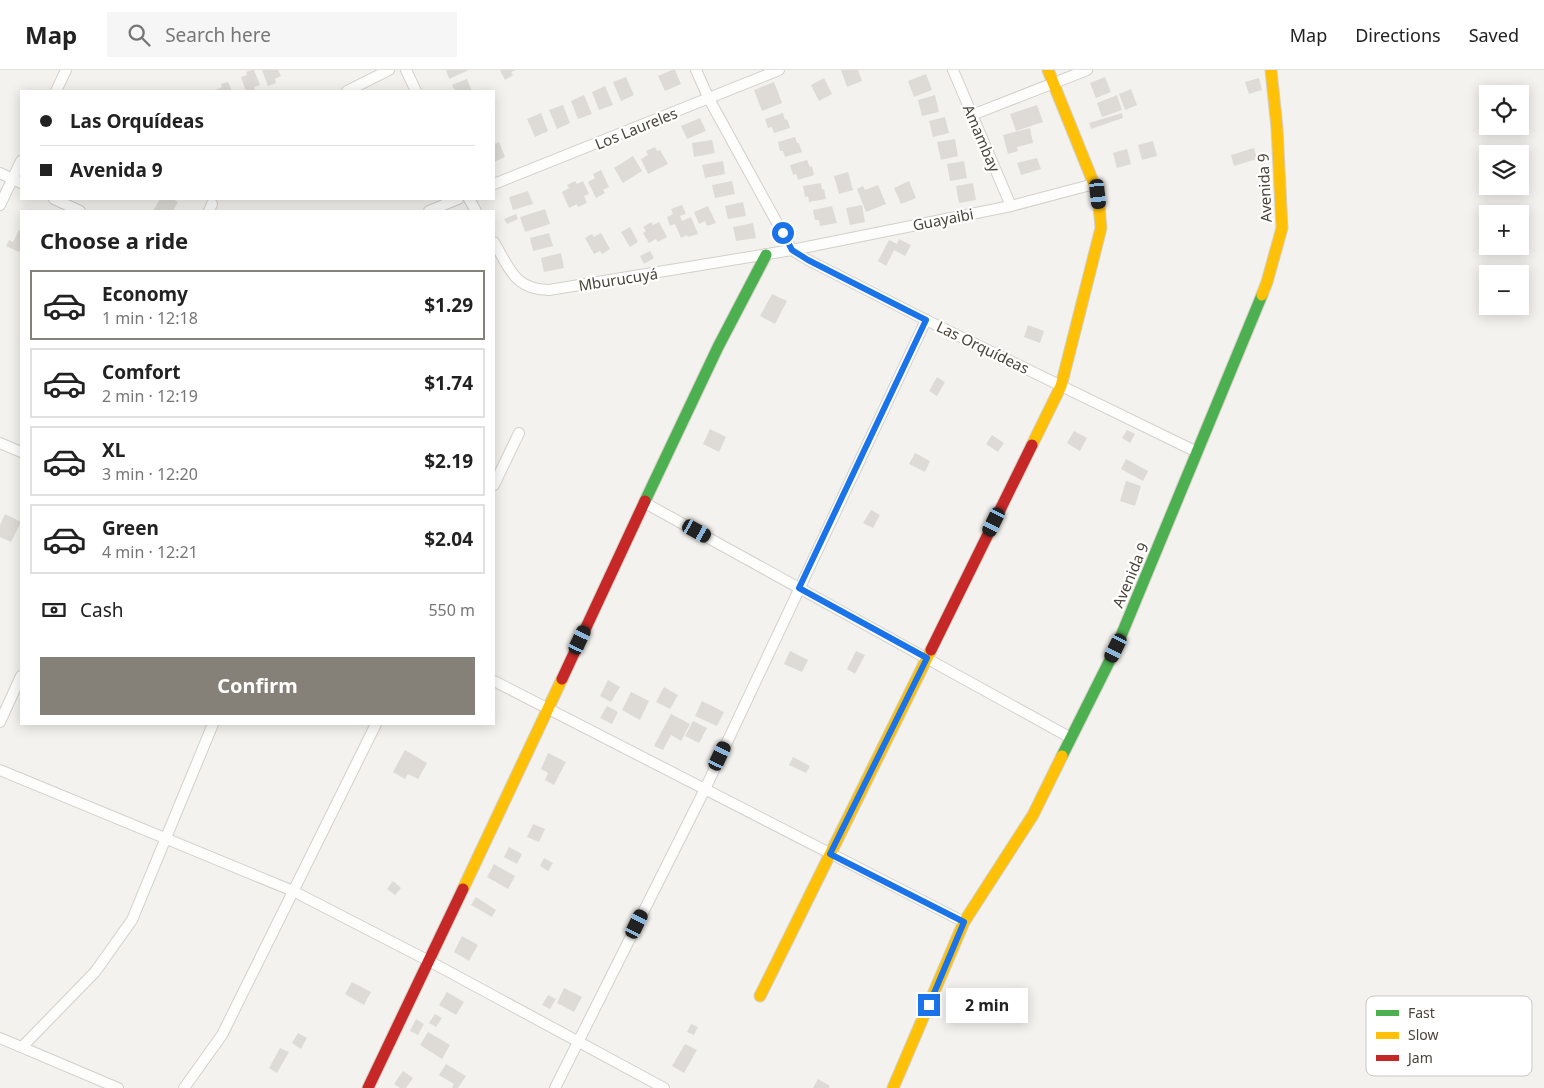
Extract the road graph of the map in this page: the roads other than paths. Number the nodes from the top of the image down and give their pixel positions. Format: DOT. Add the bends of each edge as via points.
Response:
graph roads {
  1 [pos="66,70"];
  2 [pos="389,70"];
  3 [pos="406,70"];
  4 [pos="696,70"];
  5 [pos="779,70"];
  6 [pos="952,70"];
  7 [pos="1048,70"];
  8 [pos="1087,70"];
  9 [pos="1271,70"];
  10 [pos="1054,83"];
  11 [pos="56,90"];
  12 [pos="349,90"];
  13 [pos="416,90"];
  14 [pos="709,99"];
  15 [pos="972,115"];
  16 [pos="20,166"];
  17 [pos="0,173"];
  18 [pos="17,181"];
  19 [pos="495,184"];
  20 [pos="1094,184"];
  21 [pos="56,200"];
  22 [pos="456,200"];
  23 [pos="0,205"];
  24 [pos="1011,206"];
  25 [pos="78,210"];
  26 [pos="431,210"];
  27 [pos="495,244"];
  28 [pos="792,250"];
  29 [pos="766,255"];
  30 [pos="926,320"];
  31 [pos="1061,386"];
  32 [pos="519,433"];
  33 [pos="0,443"];
  34 [pos="20,452"];
  35 [pos="1197,452"];
  36 [pos="495,483"];
  37 [pos="645,503"];
  38 [pos="799,588"];
  39 [pos="927,658"];
  40 [pos="20,678"];
  41 [pos="495,682"];
  42 [pos="548,709"];
  43 [pos="0,722"];
  44 [pos="213,725"];
  45 [pos="376,725"];
  46 [pos="1071,738"];
  47 [pos="0,770"];
  48 [pos="705,789"];
  49 [pos="166,839"];
  50 [pos="830,854"];
  51 [pos="293,891"];
  52 [pos="964,922"];
  53 [pos="429,961"];
  54 [pos="760,996"];
  55 [pos="0,1038"];
  56 [pos="578,1042"];
  57 [pos="22,1048"];
  58 [pos="118,1088"];
  59 [pos="184,1088"];
  60 [pos="368,1088"];
  61 [pos="555,1088"];
  62 [pos="664,1088"];
  63 [pos="893,1088"];
  1 -- 11 [label="street"];
  2 -- 12 [label="street"];
  3 -- 13 [label="street"];
  4 -- 14 [label="street"];
  5 -- 14 [label="street, Los Laureles"];
  6 -- 15 [label="street, Amambay"];
  7 -- 10 [label="street"];
  8 -- 10 [label="street"];
  9 -- 35 [label="street, Avenida 9" via="1282,228 1267,282"];
  10 -- 15 [label="street"];
  10 -- 20 [label="street"];
  14 -- 19 [label="street, Los Laureles"];
  14 -- 28 [label="street"];
  15 -- 24 [label="street, Amambay"];
  16 -- 18 [label="street"];
  17 -- 18 [label="street"];
  18 -- 23 [label="street"];
  20 -- 24 [label="street, Guayaibi"];
  20 -- 31 [label="street" via="1101,228"];
  21 -- 25 [label="street"];
  22 -- 26 [label="street"];
  24 -- 28 [label="street, Guayaibi"];
  27 -- 29 [label="street, Mburucuyá" via="513,274 522,284 536,290"];
  28 -- 29 [label="street, Guayaibi"];
  28 -- 30 [label="street, Las Orquídeas"];
  29 -- 37 [label="street" via="718,347"];
  30 -- 31 [label="street, Las Orquídeas"];
  30 -- 38 [label="street"];
  31 -- 35 [label="street, Las Orquídeas"];
  31 -- 39 [label="street"];
  32 -- 36 [label="street"];
  33 -- 34 [label="street"];
  35 -- 46 [label="street, Avenida 9" via="1116,648"];
  37 -- 38 [label="street"];
  37 -- 42 [label="street"];
  38 -- 39 [label="street"];
  38 -- 48 [label="street"];
  39 -- 46 [label="street"];
  39 -- 50 [label="street"];
  40 -- 43 [label="street"];
  41 -- 42 [label="street"];
  42 -- 48 [label="street"];
  42 -- 53 [label="street"];
  44 -- 49 [label="street"];
  45 -- 51 [label="street"];
  46 -- 52 [label="street, Avenida 9" via="1033,815"];
  47 -- 49 [label="street"];
  48 -- 50 [label="street"];
  48 -- 56 [label="street"];
  49 -- 51 [label="street"];
  49 -- 57 [label="street" via="132,920 95,972"];
  50 -- 52 [label="street"];
  50 -- 54 [label="street"];
  51 -- 53 [label="street"];
  51 -- 59 [label="street" via="222,1035"];
  52 -- 63 [label="street, Avenida 9"];
  53 -- 56 [label="street"];
  53 -- 60 [label="street"];
  55 -- 57 [label="street"];
  56 -- 61 [label="street"];
  56 -- 62 [label="street"];
  57 -- 58 [label="street"];
}
